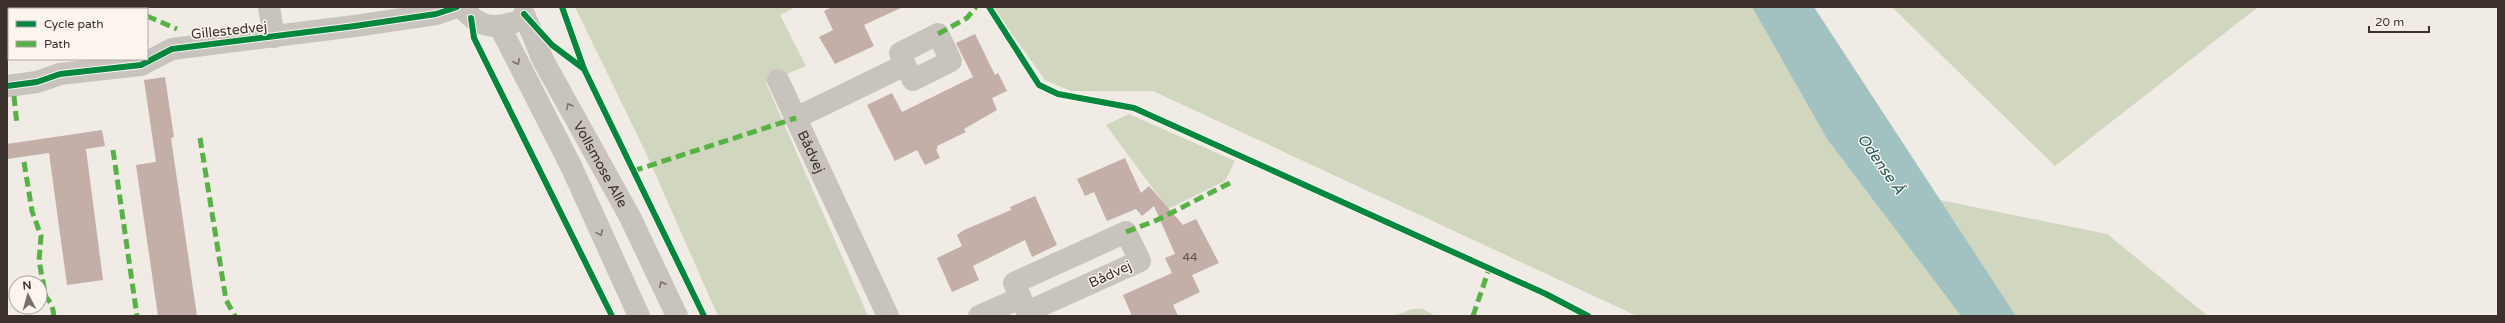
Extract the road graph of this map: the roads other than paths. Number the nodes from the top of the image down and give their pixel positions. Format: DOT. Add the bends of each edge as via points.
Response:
graph roads {
  1 [pos="269,7"];
  2 [pos="457,7"];
  3 [pos="462,7"];
  4 [pos="526,10"];
  5 [pos="500,27"];
  6 [pos="274,37"];
  7 [pos="905,64"];
  8 [pos="778,80"];
  9 [pos="7,86"];
  10 [pos="796,118"];
  11 [pos="1020,298"];
  12 [pos="639,316"];
  13 [pos="678,316"];
  14 [pos="888,316"];
  15 [pos="979,316"];
  1 -- 6 [label="street"];
  2 -- 6 [label="street, Gillestedvej" via="436,14"];
  3 -- 5 [label="street" via="471,18 484,26"];
  4 -- 5 [label="street" via="513,23"];
  13 -- 4 [label="street, Vollsmose Alle, one-way" via="630,217 543,60"];
  5 -- 12 [label="street, Vollsmose Alle, one-way" via="571,166"];
  6 -- 9 [label="street, Gillestedvej" via="245,38 172,48 141,64 60,74 37,82"];
  7 -- 10 [label="street, Bådvej"];
  8 -- 10 [label="street, Bådvej"];
  10 -- 14 [label="street, Bådvej"];
  11 -- 11 [label="street, Bådvej" via="1014,283 1126,232 1140,261 1027,312"];
  11 -- 15 [label="street"];
}
